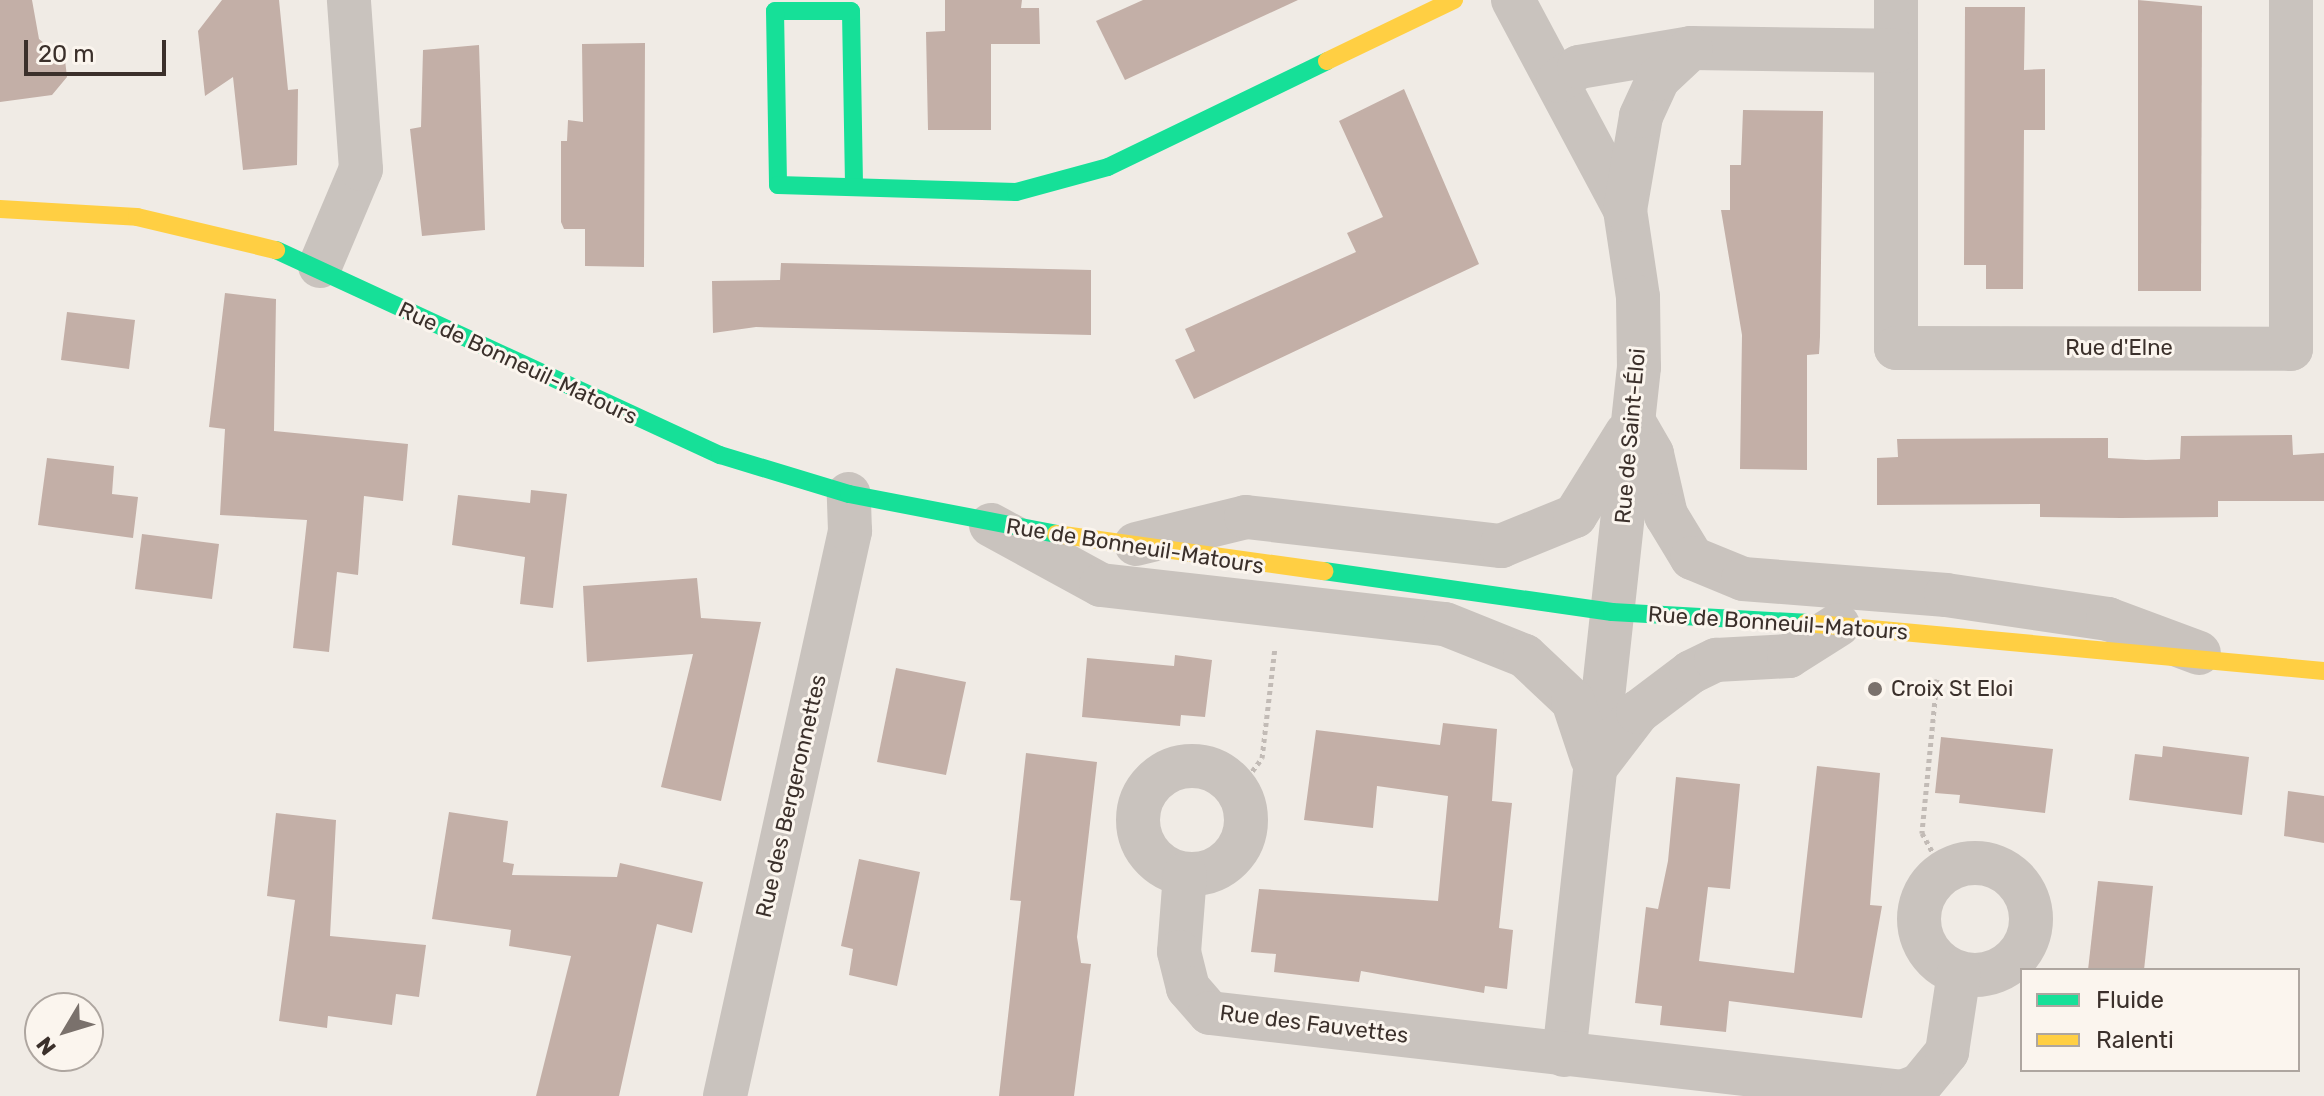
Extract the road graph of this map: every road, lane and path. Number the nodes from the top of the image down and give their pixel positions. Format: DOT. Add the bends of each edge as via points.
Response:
graph roads {
  1 [pos="349,0"];
  2 [pos="1454,0"];
  3 [pos="1513,0"];
  4 [pos="1896,0"];
  5 [pos="2291,0"];
  6 [pos="1691,48"];
  7 [pos="1896,51"];
  8 [pos="1558,81"];
  9 [pos="854,184"];
  10 [pos="0,209"];
  11 [pos="1625,210"];
  12 [pos="320,266"];
  13 [pos="1633,422"];
  14 [pos="849,494"];
  15 [pos="988,524"];
  16 [pos="1136,544"];
  17 [pos="1279,609"];
  18 [pos="1612,612"];
  19 [pos="1838,625"];
  20 [pos="1941,634"];
  21 [pos="2223,662"];
  22 [pos="2324,671"];
  23 [pos="1595,768"];
  24 [pos="1238,790"];
  25 [pos="1944,873"];
  26 [pos="1185,874"];
  27 [pos="1959,973"];
  28 [pos="1564,1055"];
  29 [pos="725,1096"];
  1 -- 12 [label="street" via="361,169"];
  2 -- 9 [label="main road" via="1108,167 1016,192"];
  3 -- 8 [label="street, Rue de Saint-Éloi"];
  4 -- 7 [label="street, Rue d'Elne"];
  5 -- 7 [label="street, Rue d'Elne" via="2291,349 1896,348"];
  6 -- 7 [label="street"];
  6 -- 8 [label="street" via="1579,67"];
  6 -- 11 [label="street" via="1658,79 1641,116"];
  8 -- 11 [label="street, Rue de Saint-Éloi"];
  9 -- 9 [label="main road" via="851,11 775,11 778,185"];
  10 -- 12 [label="main road, Rue de Bonneuil-Matours" via="137,217 255,240"];
  11 -- 13 [label="street, Rue de Saint-Éloi" via="1638,297"];
  12 -- 14 [label="main road, Rue de Bonneuil-Matours" via="458,339 720,455"];
  13 -- 16 [label="street" via="1575,516 1501,546 1246,517"];
  13 -- 18 [label="street, Rue de Saint-Éloi"];
  13 -- 21 [label="street" via="1652,454 1666,515 1692,558 1743,579 1946,595 2108,619"];
  14 -- 15 [label="main road, Rue de Bonneuil-Matours"];
  14 -- 29 [label="street, Rue des Bergeronnettes" via="850,531"];
  15 -- 16 [label="main road, Rue de Bonneuil-Matours"];
  15 -- 17 [label="street" via="1101,585"];
  16 -- 18 [label="main road, Rue de Bonneuil-Matours"];
  17 -- 23 [label="street" via="1445,624 1525,656 1573,701"];
  17 -- 24 [label="path" via="1262,758"];
  18 -- 19 [label="main road, Rue de Bonneuil-Matours"];
  18 -- 23 [label="street"];
  19 -- 20 [label="main road, Rue de Bonneuil-Matours"];
  19 -- 23 [label="street" via="1789,656 1716,660 1691,672 1638,712"];
  20 -- 21 [label="main road, Rue de Bonneuil-Matours"];
  20 -- 25 [label="path" via="1922,833"];
  21 -- 22 [label="main road, Rue de Bonneuil-Matours"];
  23 -- 28 [label="street"];
  24 -- 26 [label="street" via="1247,824 1233,856"];
  24 -- 26 [label="street" via="1193,765 1158,776 1146,790 1138,816 1142,842 1167,869"];
  25 -- 27 [label="street" via="1923,897 1920,927 1933,956"];
  25 -- 27 [label="street" via="1994,866 2021,887 2030,911 2028,937 2008,965"];
  26 -- 28 [label="street, Rue des Fauvettes" via="1179,952 1188,988 1210,1013"];
  27 -- 28 [label="street, Rue des Fauvettes" via="1947,1052 1920,1085 1902,1092"];
}
